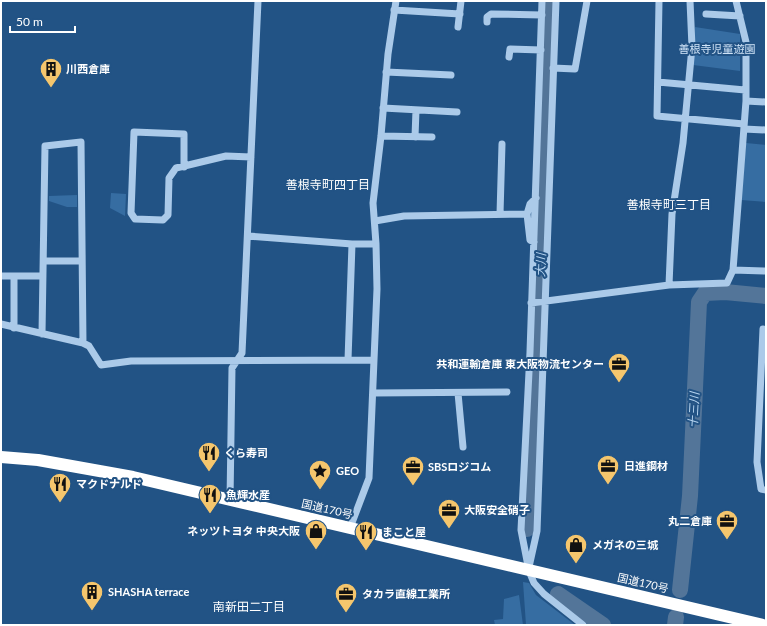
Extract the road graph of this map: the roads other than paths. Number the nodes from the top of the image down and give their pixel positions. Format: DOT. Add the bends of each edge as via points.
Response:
graph roads {
  1 [pos="258,1"];
  2 [pos="396,1"];
  3 [pos="461,1"];
  4 [pos="542,1"];
  5 [pos="556,1"];
  6 [pos="587,1"];
  7 [pos="659,1"];
  8 [pos="690,1"];
  9 [pos="736,1"];
  10 [pos="394,10"];
  11 [pos="460,14"];
  12 [pos="706,14"];
  13 [pos="542,15"];
  14 [pos="740,16"];
  15 [pos="486,22"];
  16 [pos="458,27"];
  17 [pos="548,27"];
  18 [pos="541,50"];
  19 [pos="509,57"];
  20 [pos="554,68"];
  21 [pos="386,72"];
  22 [pos="451,76"];
  23 [pos="658,82"];
  24 [pos="687,85"];
  25 [pos="744,90"];
  26 [pos="746,101"];
  27 [pos="766,102"];
  28 [pos="383,108"];
  29 [pos="416,110"];
  30 [pos="457,112"];
  31 [pos="685,118"];
  32 [pos="744,127"];
  33 [pos="766,130"];
  34 [pos="381,136"];
  35 [pos="415,136"];
  36 [pos="432,137"];
  37 [pos="502,144"];
  38 [pos="251,157"];
  39 [pos="184,166"];
  40 [pos="536,198"];
  41 [pos="500,214"];
  42 [pos="526,214"];
  43 [pos="375,220"];
  44 [pos="248,236"];
  45 [pos="534,242"];
  46 [pos="352,244"];
  47 [pos="376,244"];
  48 [pos="44,261"];
  49 [pos="82,261"];
  50 [pos="733,270"];
  51 [pos="766,272"];
  52 [pos="1,276"];
  53 [pos="14,276"];
  54 [pos="43,276"];
  55 [pos="670,285"];
  56 [pos="547,301"];
  57 [pos="532,303"];
  58 [pos="1,324"];
  59 [pos="14,328"];
  60 [pos="763,329"];
  61 [pos="42,334"];
  62 [pos="83,343"];
  63 [pos="348,360"];
  64 [pos="374,360"];
  65 [pos="236,361"];
  66 [pos="507,392"];
  67 [pos="373,393"];
  68 [pos="458,393"];
  69 [pos="463,447"];
  70 [pos="1,457"];
  71 [pos="766,490"];
  72 [pos="230,500"];
  73 [pos="350,528"];
  74 [pos="528,571"];
  75 [pos="583,625"];
  76 [pos="762,625"];
  1 -- 38 [label="street"];
  2 -- 10 [label="street"];
  3 -- 11 [label="street"];
  4 -- 13 [label="street"];
  5 -- 17 [label="street"];
  6 -- 20 [label="street" via="575,69"];
  7 -- 23 [label="street"];
  8 -- 24 [label="street" via="692,47"];
  9 -- 14 [label="street"];
  10 -- 11 [label="street"];
  10 -- 21 [label="street"];
  11 -- 16 [label="street"];
  12 -- 14 [label="street"];
  13 -- 15 [label="street" via="491,14"];
  13 -- 17 [label="street"];
  14 -- 25 [label="street" via="746,42"];
  17 -- 18 [label="street"];
  17 -- 20 [label="street"];
  18 -- 19 [label="street" via="510,49"];
  18 -- 40 [label="street"];
  20 -- 56 [label="street"];
  21 -- 22 [label="street"];
  21 -- 28 [label="street"];
  23 -- 24 [label="street"];
  23 -- 31 [label="street" via="657,116"];
  24 -- 25 [label="street"];
  24 -- 31 [label="street"];
  25 -- 26 [label="street"];
  26 -- 27 [label="street"];
  26 -- 32 [label="street"];
  28 -- 29 [label="street"];
  28 -- 34 [label="street"];
  29 -- 30 [label="street"];
  29 -- 35 [label="street"];
  31 -- 32 [label="street"];
  31 -- 55 [label="street" via="672,214"];
  32 -- 33 [label="street"];
  32 -- 50 [label="street"];
  34 -- 35 [label="street"];
  34 -- 43 [label="street" via="373,203"];
  35 -- 36 [label="street"];
  37 -- 41 [label="street"];
  38 -- 39 [label="street" via="226,156"];
  38 -- 44 [label="street"];
  39 -- 39 [label="street" via="184,134 134,132 131,213 135,219 163,220 168,215 169,178 176,168"];
  40 -- 42 [label="street"];
  40 -- 45 [label="street"];
  41 -- 42 [label="street"];
  41 -- 43 [label="street" via="404,216"];
  42 -- 45 [label="street" via="530,240"];
  43 -- 47 [label="street"];
  44 -- 46 [label="street"];
  44 -- 65 [label="street" via="242,353"];
  45 -- 57 [label="street"];
  46 -- 47 [label="street"];
  46 -- 63 [label="street"];
  47 -- 64 [label="street"];
  48 -- 49 [label="street"];
  48 -- 49 [label="street" via="44,146 81,142"];
  48 -- 54 [label="street"];
  49 -- 62 [label="street"];
  50 -- 51 [label="street"];
  50 -- 55 [label="street" via="727,283"];
  52 -- 53 [label="street"];
  53 -- 54 [label="street"];
  53 -- 59 [label="street"];
  54 -- 61 [label="street"];
  55 -- 56 [label="street"];
  56 -- 57 [label="street"];
  56 -- 74 [label="street" via="538,531"];
  57 -- 74 [label="street" via="521,530"];
  58 -- 59 [label="street"];
  59 -- 61 [label="street"];
  60 -- 71 [label="street" via="757,462 761,489"];
  61 -- 62 [label="street"];
  62 -- 65 [label="street" via="89,346 100,365 131,361"];
  63 -- 64 [label="street"];
  63 -- 65 [label="street"];
  64 -- 67 [label="street"];
  65 -- 72 [label="street" via="232,368"];
  66 -- 68 [label="street"];
  67 -- 68 [label="street"];
  67 -- 73 [label="street" via="369,478"];
  68 -- 69 [label="street"];
  70 -- 72 [label="highway, 国道170号" via="38,460 133,476"];
  72 -- 73 [label="highway, 国道170号"];
  73 -- 74 [label="highway, 国道170号"];
  74 -- 75 [label="street" via="544,594"];
  74 -- 76 [label="highway, 国道170号"];
}
